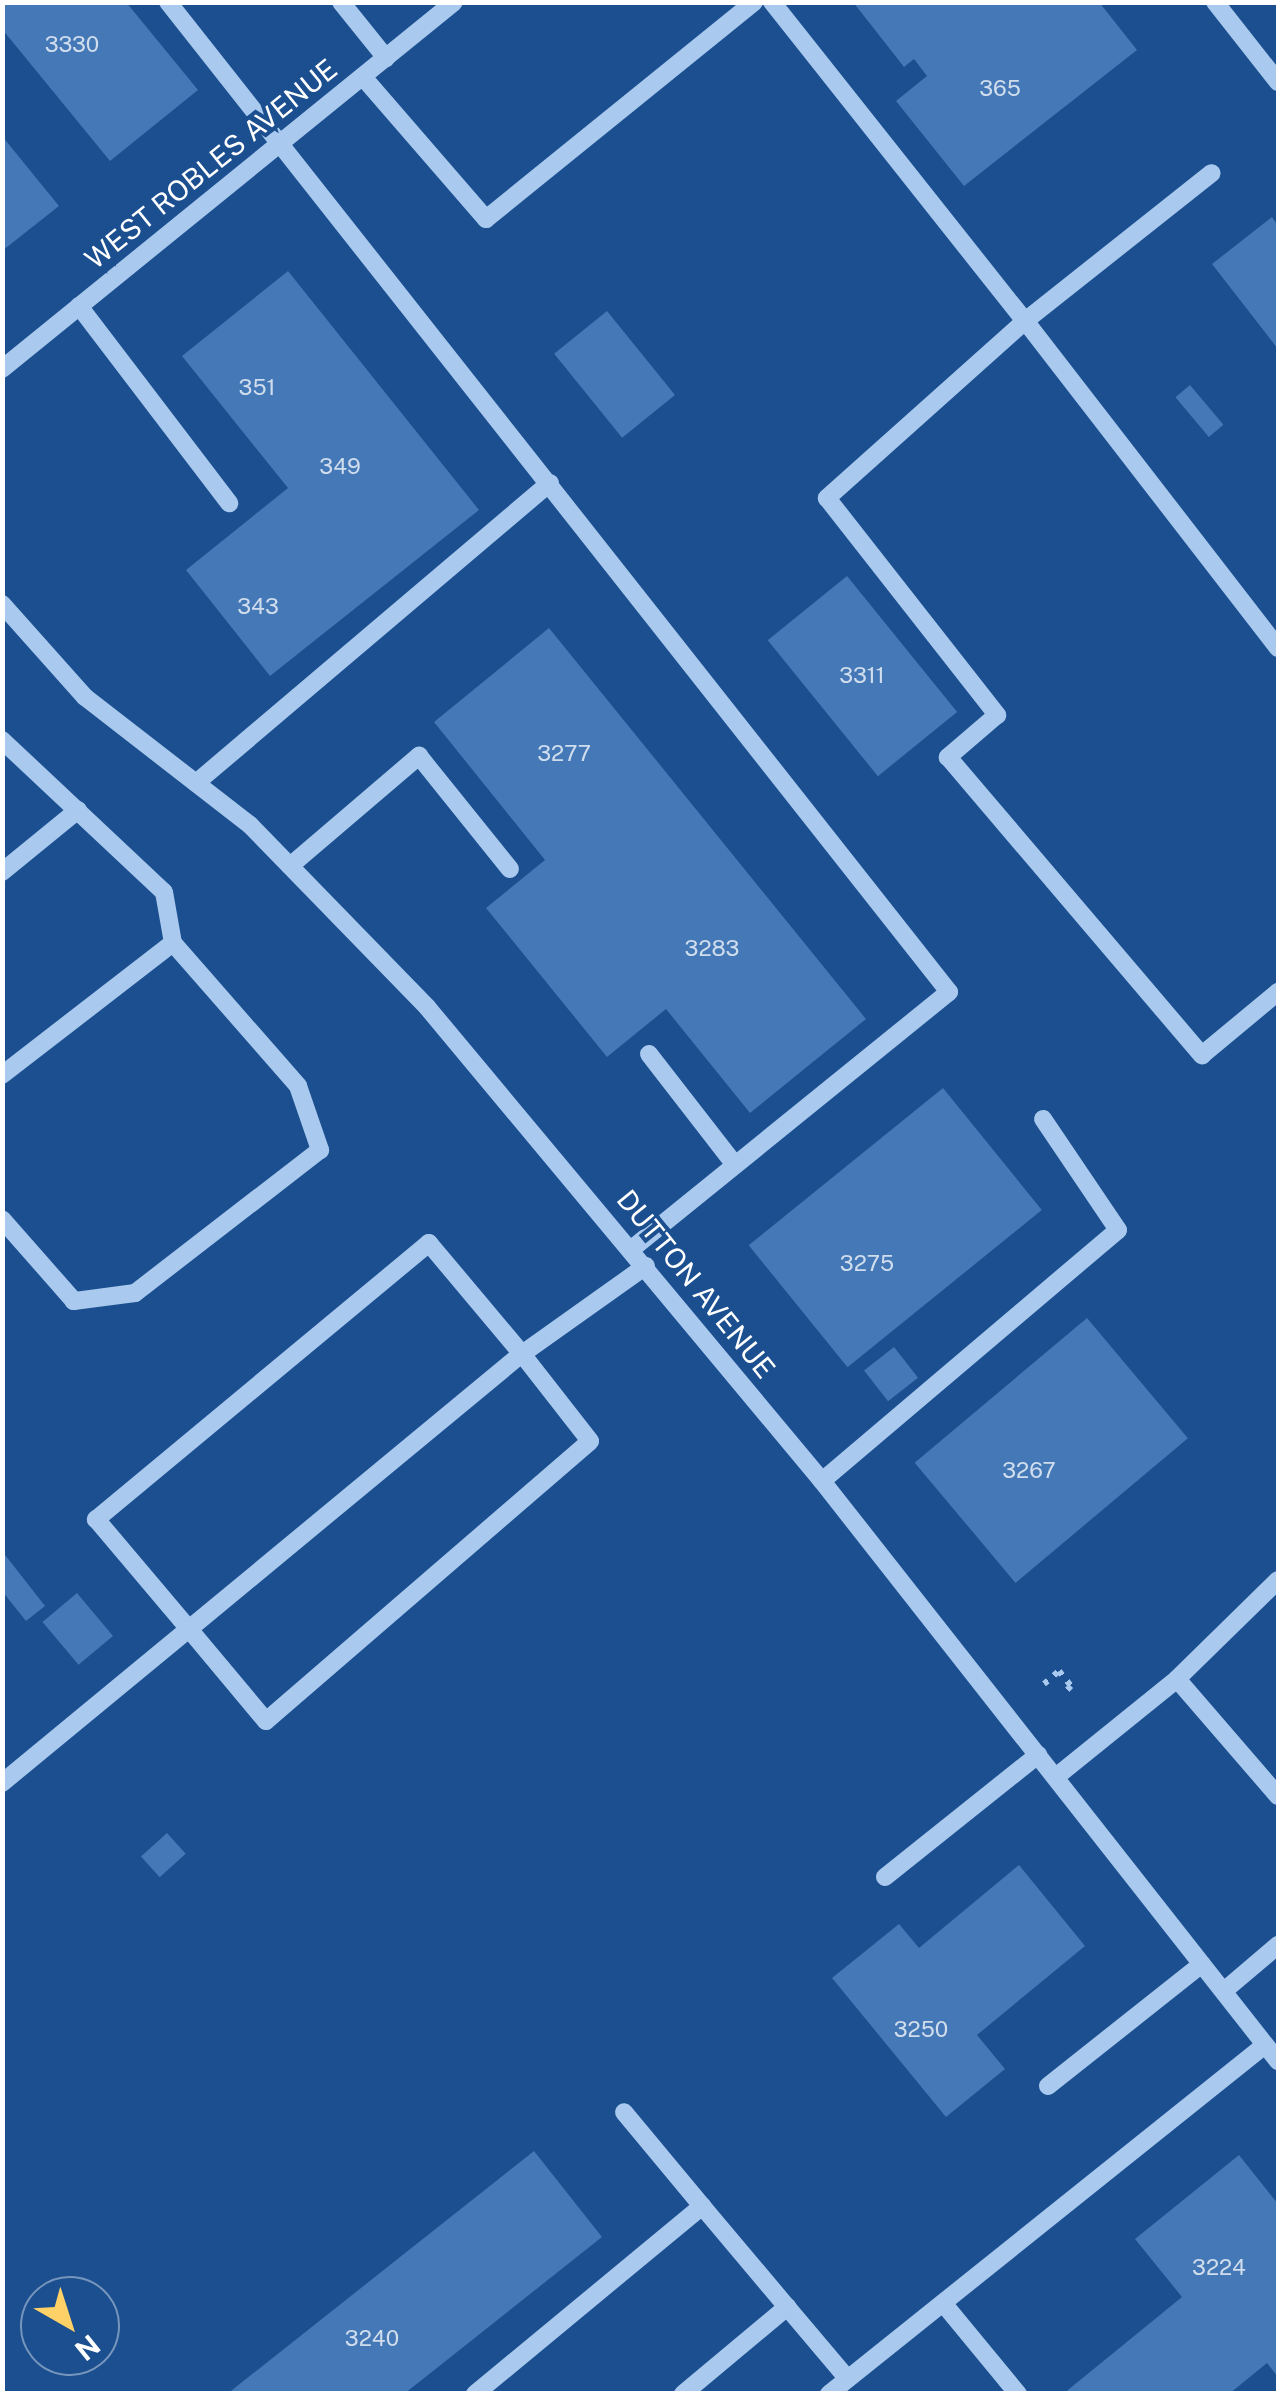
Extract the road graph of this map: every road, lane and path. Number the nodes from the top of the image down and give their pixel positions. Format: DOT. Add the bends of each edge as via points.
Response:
graph roads {
  1 [pos="168,2"];
  2 [pos="341,2"];
  3 [pos="454,2"];
  4 [pos="754,2"];
  5 [pos="772,2"];
  6 [pos="1215,2"];
  7 [pos="386,58"];
  8 [pos="363,76"];
  9 [pos="1278,82"];
  10 [pos="282,142"];
  11 [pos="1212,173"];
  12 [pos="79,306"];
  13 [pos="1025,321"];
  14 [pos="2,369"];
  15 [pos="550,483"];
  16 [pos="230,503"];
  17 [pos="2,604"];
  18 [pos="1278,648"];
  19 [pos="2,740"];
  20 [pos="196,783"];
  21 [pos="78,810"];
  22 [pos="290,866"];
  23 [pos="510,868"];
  24 [pos="2,872"];
  25 [pos="174,943"];
  26 [pos="1278,992"];
  27 [pos="649,1054"];
  28 [pos="2,1075"];
  29 [pos="1043,1119"];
  30 [pos="735,1165"];
  31 [pos="2,1219"];
  32 [pos="632,1248"];
  33 [pos="646,1266"];
  34 [pos="522,1354"];
  35 [pos="822,1481"];
  36 [pos="1278,1580"];
  37 [pos="189,1630"];
  38 [pos="1178,1678"];
  39 [pos="1044,1684"];
  40 [pos="1063,1694"];
  41 [pos="1038,1755"];
  42 [pos="1056,1776"];
  43 [pos="2,1783"];
  44 [pos="1278,1796"];
  45 [pos="885,1877"];
  46 [pos="1278,1945"];
  47 [pos="1202,1964"];
  48 [pos="1225,1990"];
  49 [pos="1266,2045"];
  50 [pos="1278,2061"];
  51 [pos="1048,2086"];
  52 [pos="624,2112"];
  53 [pos="702,2206"];
  54 [pos="943,2303"];
  55 [pos="787,2306"];
  56 [pos="848,2378"];
  57 [pos="474,2394"];
  58 [pos="683,2394"];
  59 [pos="829,2394"];
  60 [pos="1018,2394"];
  1 -- 10 [label="street"];
  2 -- 7 [label="street"];
  3 -- 7 [label="street, WEST ROBLES AVENUE"];
  4 -- 8 [label="street" via="486,219"];
  5 -- 13 [label="street"];
  6 -- 9 [label="street"];
  7 -- 8 [label="street, WEST ROBLES AVENUE"];
  8 -- 10 [label="street, WEST ROBLES AVENUE"];
  10 -- 12 [label="street, WEST ROBLES AVENUE"];
  10 -- 15 [label="street"];
  11 -- 13 [label="street"];
  12 -- 14 [label="street, WEST ROBLES AVENUE"];
  12 -- 16 [label="street"];
  13 -- 18 [label="street"];
  13 -- 26 [label="street" via="827,498 997,715 948,756 1202,1056"];
  15 -- 20 [label="street"];
  15 -- 30 [label="street" via="949,992"];
  17 -- 20 [label="street, DUTTON AVENUE" via="85,697"];
  19 -- 21 [label="street"];
  20 -- 22 [label="street, DUTTON AVENUE"];
  21 -- 24 [label="street"];
  21 -- 25 [label="street" via="164,892"];
  22 -- 23 [label="street" via="418,756"];
  22 -- 32 [label="street, DUTTON AVENUE" via="427,1007"];
  25 -- 28 [label="street"];
  25 -- 31 [label="street" via="298,1086 320,1150 135,1293 74,1302"];
  27 -- 30 [label="street"];
  29 -- 35 [label="street" via="1118,1230"];
  30 -- 32 [label="street"];
  32 -- 33 [label="street, DUTTON AVENUE"];
  33 -- 34 [label="street"];
  33 -- 35 [label="street, DUTTON AVENUE"];
  34 -- 37 [label="street"];
  34 -- 37 [label="street" via="590,1442 266,1721"];
  34 -- 37 [label="street" via="430,1243 399,1268 96,1520"];
  35 -- 41 [label="street, DUTTON AVENUE"];
  36 -- 38 [label="street"];
  37 -- 43 [label="street"];
  38 -- 42 [label="street"];
  38 -- 44 [label="street"];
  39 -- 40 [label="path" via="1059,1671 1071,1686"];
  41 -- 42 [label="street, DUTTON AVENUE"];
  41 -- 45 [label="street"];
  42 -- 47 [label="street, DUTTON AVENUE"];
  46 -- 48 [label="street"];
  47 -- 48 [label="street, DUTTON AVENUE"];
  47 -- 51 [label="street"];
  48 -- 49 [label="street, DUTTON AVENUE"];
  49 -- 50 [label="street, DUTTON AVENUE"];
  49 -- 54 [label="street"];
  52 -- 53 [label="street"];
  53 -- 55 [label="street"];
  53 -- 57 [label="street"];
  54 -- 56 [label="street"];
  54 -- 60 [label="street"];
  55 -- 56 [label="street"];
  55 -- 58 [label="street"];
  56 -- 59 [label="street"];
}
